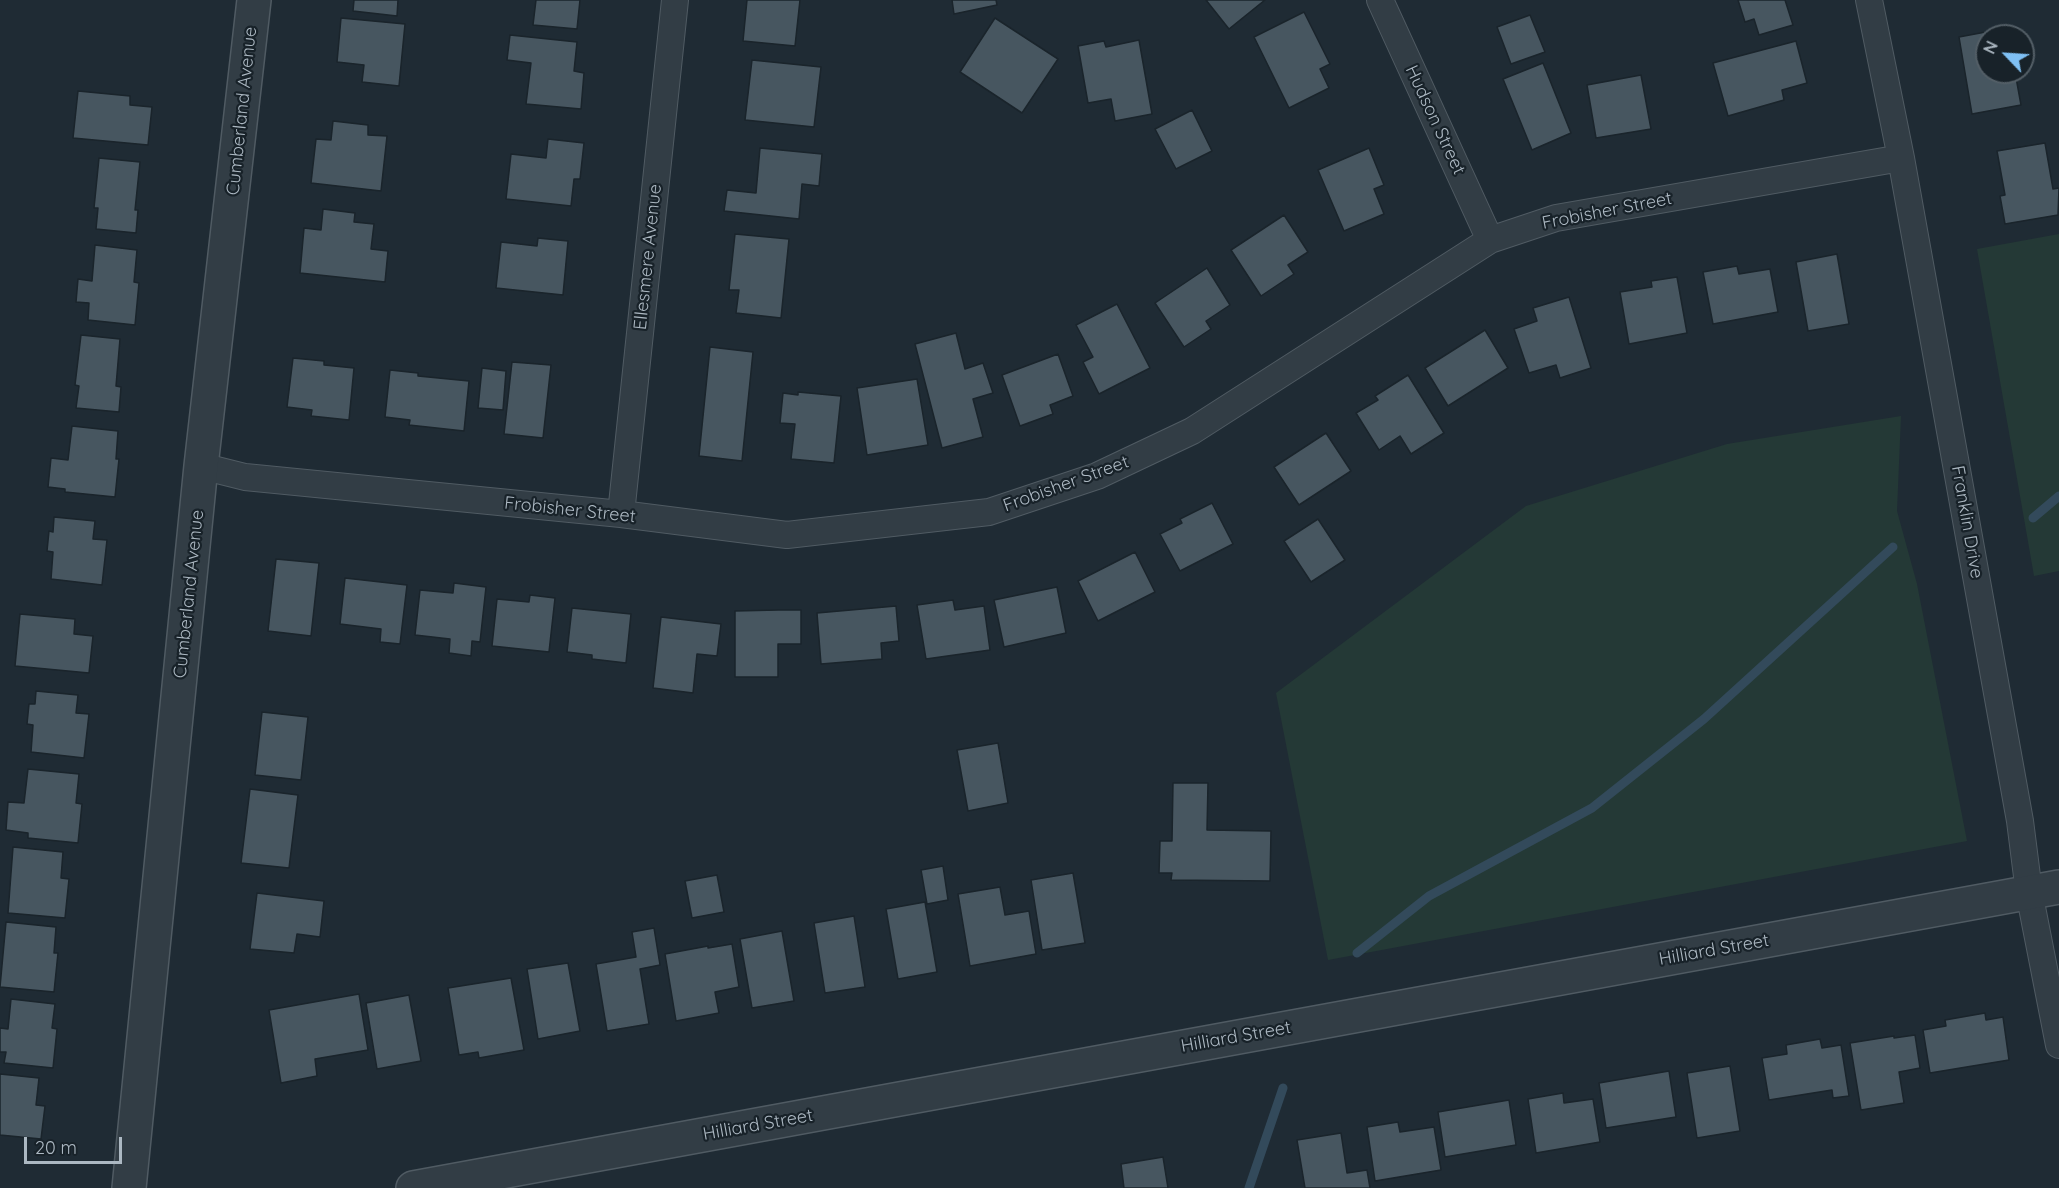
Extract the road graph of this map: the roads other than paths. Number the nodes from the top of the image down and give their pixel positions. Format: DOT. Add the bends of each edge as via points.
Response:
graph roads {
  1 [pos="254,0"];
  2 [pos="675,0"];
  3 [pos="1380,0"];
  4 [pos="1869,0"];
  5 [pos="1901,158"];
  6 [pos="1490,240"];
  7 [pos="201,466"];
  8 [pos="621,514"];
  9 [pos="2044,889"];
  10 [pos="2059,1045"];
  11 [pos="129,1188"];
  12 [pos="413,1188"];
  1 -- 7 [label="street, Cumberland Avenue"];
  2 -- 8 [label="street, Ellesmere Avenue"];
  3 -- 6 [label="street, Hudson Street"];
  4 -- 5 [label="street, Franklin Drive"];
  5 -- 6 [label="street, Frobisher Street" via="1556,218"];
  5 -- 9 [label="street, Franklin Drive" via="2020,821"];
  6 -- 8 [label="street, Frobisher Street" via="1192,432 1097,476 988,512 787,535"];
  7 -- 8 [label="street, Frobisher Street" via="245,477"];
  7 -- 11 [label="street, Cumberland Avenue"];
  9 -- 10 [label="street, Franklin Drive"];
  9 -- 12 [label="street, Hilliard Street"];
}
